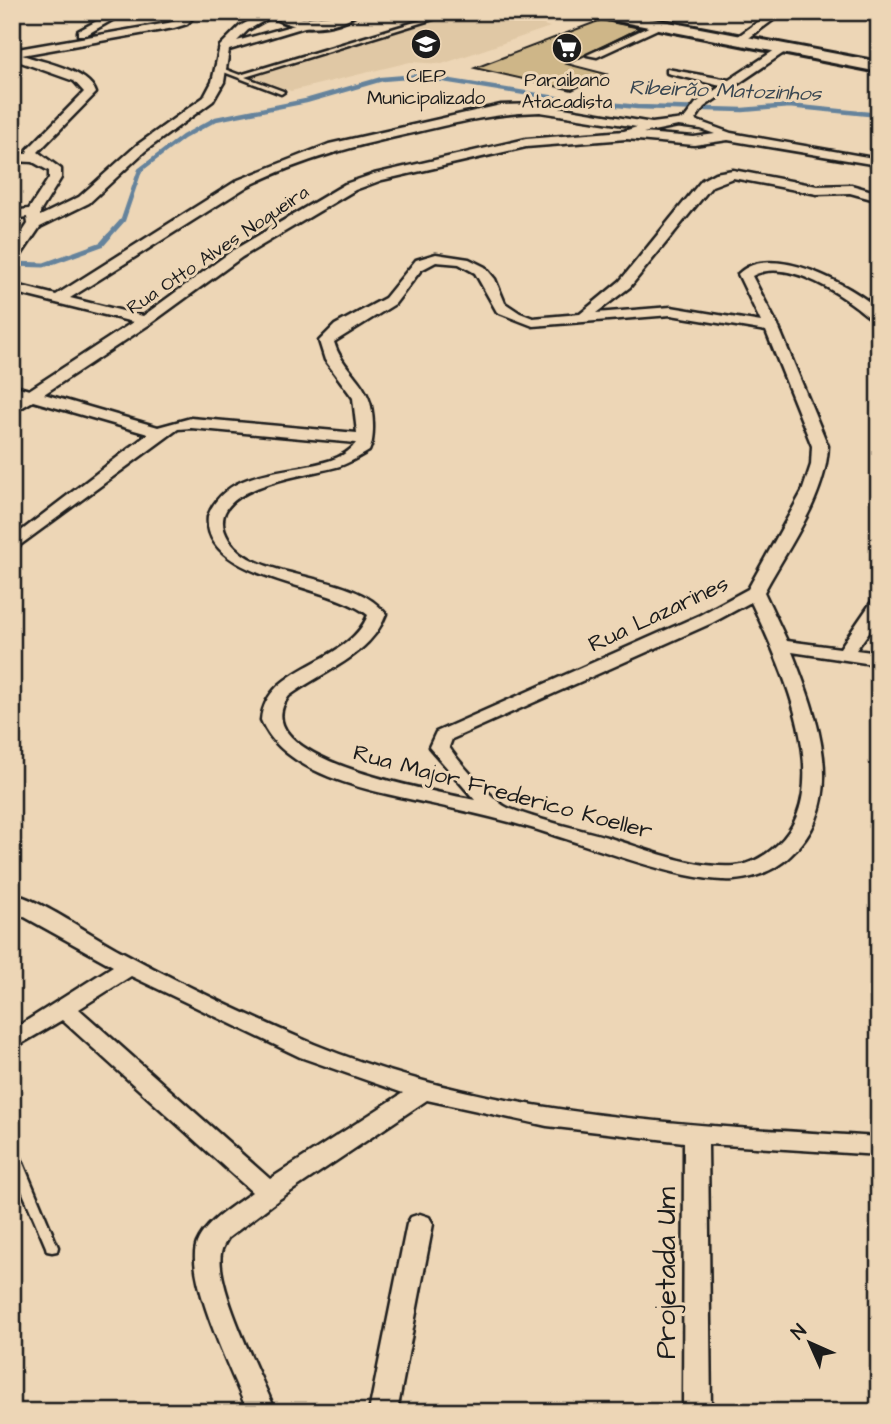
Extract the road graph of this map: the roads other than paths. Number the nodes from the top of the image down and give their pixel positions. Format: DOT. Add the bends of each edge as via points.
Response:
graph roads {
  1 [pos="113,12"];
  2 [pos="193,12"];
  3 [pos="274,12"];
  4 [pos="352,12"];
  5 [pos="454,12"];
  6 [pos="592,12"];
  7 [pos="779,12"];
  8 [pos="313,23"];
  9 [pos="659,26"];
  10 [pos="738,41"];
  11 [pos="48,46"];
  12 [pos="224,48"];
  13 [pos="782,50"];
  14 [pos="593,55"];
  15 [pos="14,58"];
  16 [pos="879,67"];
  17 [pos="219,69"];
  18 [pos="671,71"];
  19 [pos="239,77"];
  20 [pos="730,84"];
  21 [pos="281,92"];
  22 [pos="695,113"];
  23 [pos="650,125"];
  24 [pos="626,135"];
  25 [pos="729,136"];
  26 [pos="12,158"];
  27 [pos="36,158"];
  28 [pos="864,172"];
  29 [pos="879,197"];
  30 [pos="12,215"];
  31 [pos="34,218"];
  32 [pos="14,255"];
  33 [pos="12,288"];
  34 [pos="59,299"];
  35 [pos="879,318"];
  36 [pos="145,321"];
  37 [pos="571,321"];
  38 [pos="772,328"];
  39 [pos="12,390"];
  40 [pos="31,396"];
  41 [pos="12,408"];
  42 [pos="160,432"];
  43 [pos="365,439"];
  44 [pos="12,546"];
  45 [pos="755,592"];
  46 [pos="879,604"];
  47 [pos="779,645"];
  48 [pos="846,652"];
  49 [pos="879,659"];
  50 [pos="498,811"];
  51 [pos="12,900"];
  52 [pos="129,966"];
  53 [pos="65,1010"];
  54 [pos="12,1041"];
  55 [pos="425,1090"];
  56 [pos="696,1135"];
  57 [pos="879,1146"];
  58 [pos="12,1150"];
  59 [pos="269,1193"];
  60 [pos="420,1224"];
  61 [pos="52,1247"];
  62 [pos="262,1412"];
  63 [pos="383,1412"];
  64 [pos="697,1412"];
  1 -- 11 [label="street" via="109,21"];
  2 -- 11 [label="street" via="170,26"];
  3 -- 8 [label="main road"];
  3 -- 12 [label="street" via="244,29"];
  4 -- 8 [label="main road"];
  5 -- 19 [label="lane"];
  6 -- 9 [label="main road"];
  7 -- 10 [label="street"];
  8 -- 12 [label="street"];
  9 -- 10 [label="main road"];
  9 -- 14 [label="street"];
  10 -- 13 [label="main road"];
  11 -- 15 [label="street"];
  12 -- 17 [label="street"];
  13 -- 16 [label="main road"];
  13 -- 20 [label="street"];
  15 -- 27 [label="street" via="78,79 90,93 36,146 32,152"];
  17 -- 19 [label="lane"];
  17 -- 31 [label="street" via="209,99 141,148 84,200"];
  18 -- 20 [label="street"];
  19 -- 21 [label="lane"];
  20 -- 22 [label="street"];
  22 -- 23 [label="street"];
  22 -- 25 [label="street"];
  23 -- 24 [label="street"];
  23 -- 34 [label="street" via="540,108 501,108 333,147 243,184"];
  24 -- 25 [label="street" via="694,141"];
  24 -- 36 [label="street, Rua Otto Alves Nogueira" via="526,143 350,187 237,254"];
  25 -- 28 [label="street"];
  26 -- 27 [label="street"];
  27 -- 31 [label="street" via="55,169 55,178"];
  28 -- 29 [label="street"];
  28 -- 37 [label="street" via="817,190 733,174 712,178 625,284"];
  30 -- 31 [label="street"];
  31 -- 32 [label="street"];
  33 -- 34 [label="street"];
  34 -- 36 [label="street"];
  35 -- 38 [label="street, Rua Lazarines" via="840,289 785,267 760,264 745,274"];
  36 -- 40 [label="street, Rua Otto Alves Nogueira"];
  37 -- 38 [label="street" via="671,311"];
  37 -- 43 [label="street" via="533,321 508,313 499,305 486,275 465,262 441,258 419,264 389,302 347,323 326,341 332,360 360,398"];
  38 -- 45 [label="street, Rua Lazarines" via="815,429 819,465 795,523"];
  39 -- 40 [label="street"];
  40 -- 41 [label="street, Rua Otto Alves Nogueira"];
  40 -- 42 [label="street"];
  42 -- 43 [label="street" via="191,423"];
  42 -- 44 [label="street"];
  43 -- 50 [label="street, Rua Major Frederico Koeller" via="363,448 343,459 236,491 216,516 220,540 235,555 360,598 377,614 377,623 368,635 282,694 270,713 271,723 294,747 338,772"];
  45 -- 47 [label="street, Rua Major Frederico Koeller"];
  45 -- 50 [label="street, Rua Lazarines" via="706,619 443,736 439,747 444,755"];
  46 -- 48 [label="street"];
  47 -- 48 [label="street"];
  47 -- 50 [label="street, Rua Major Frederico Koeller" via="808,718 811,810 802,831 754,871 722,873 685,867"];
  48 -- 49 [label="street"];
  51 -- 52 [label="street"];
  52 -- 53 [label="street"];
  52 -- 55 [label="street" via="268,1036"];
  53 -- 54 [label="street"];
  53 -- 59 [label="street"];
  55 -- 56 [label="street" via="500,1109"];
  55 -- 59 [label="street"];
  56 -- 57 [label="street"];
  56 -- 64 [label="street, Projetada Um"];
  58 -- 61 [label="lane"];
  59 -- 62 [label="street" via="219,1231 210,1244 206,1265"];
  60 -- 63 [label="street"];
}
